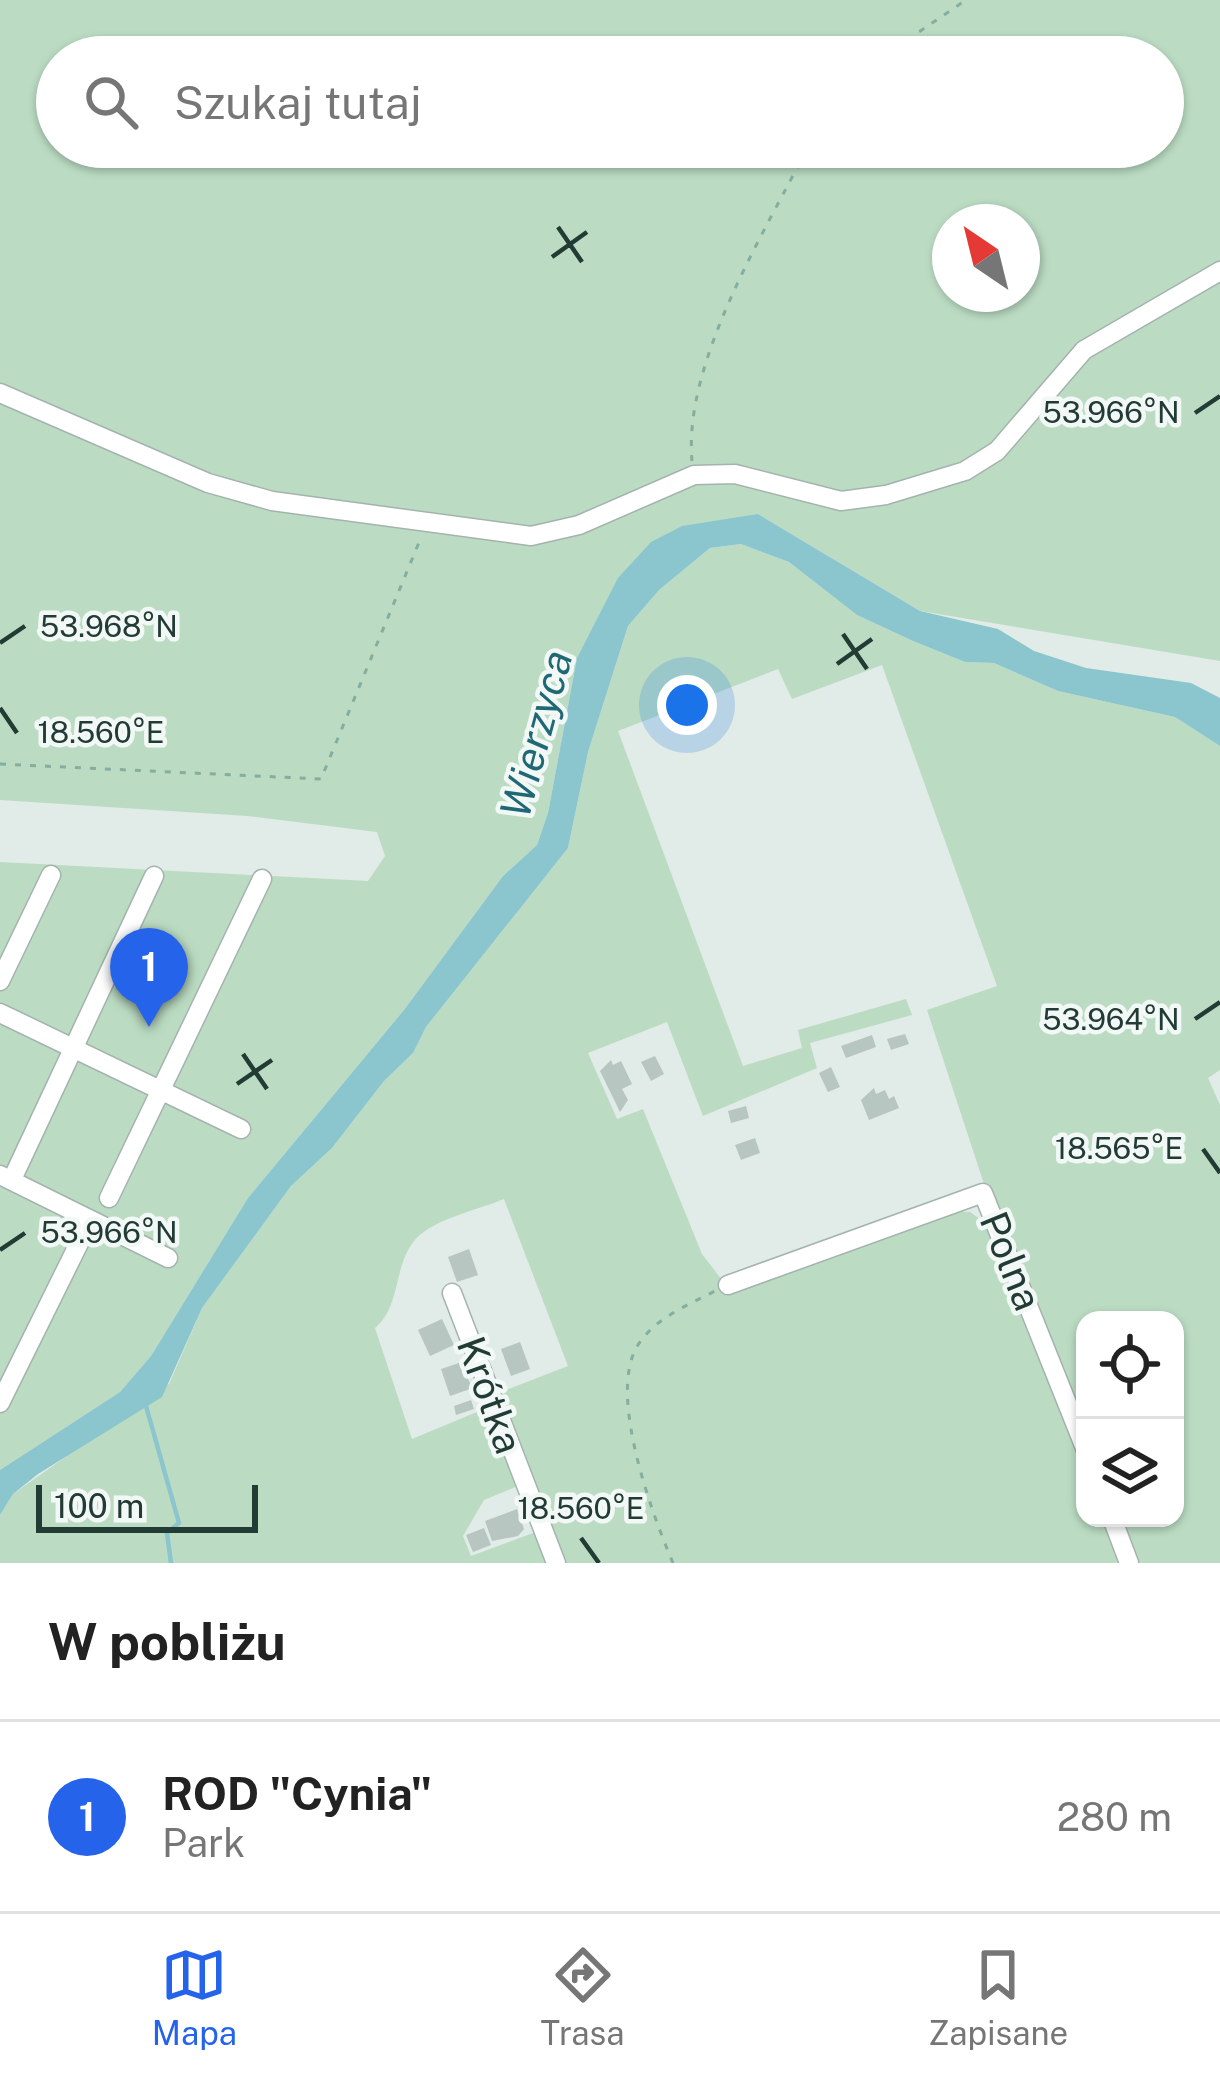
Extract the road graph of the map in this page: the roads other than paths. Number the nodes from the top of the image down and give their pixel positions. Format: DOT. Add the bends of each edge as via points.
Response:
graph roads {
  1 [pos="1220,271"];
  2 [pos="0,393"];
  3 [pos="51,875"];
  4 [pos="154,876"];
  5 [pos="262,879"];
  6 [pos="0,981"];
  7 [pos="0,1013"];
  8 [pos="74,1049"];
  9 [pos="159,1090"];
  10 [pos="241,1130"];
  11 [pos="5,1179"];
  12 [pos="109,1198"];
  13 [pos="91,1221"];
  14 [pos="168,1258"];
  15 [pos="728,1285"];
  16 [pos="452,1293"];
  17 [pos="0,1403"];
  18 [pos="1076,1426"];
  19 [pos="1115,1527"];
  20 [pos="556,1563"];
  21 [pos="1129,1563"];
  1 -- 2 [label="street" via="1084,350 997,451 965,471 841,501 735,474 694,475 555,532 510,535 272,501 208,483"];
  3 -- 6 [label="street"];
  4 -- 8 [label="street"];
  5 -- 9 [label="street"];
  7 -- 8 [label="street"];
  8 -- 9 [label="street"];
  8 -- 11 [label="street"];
  9 -- 10 [label="street"];
  9 -- 12 [label="street"];
  11 -- 13 [label="street"];
  13 -- 14 [label="street"];
  13 -- 17 [label="street"];
  15 -- 18 [label="street, Polna" via="983,1193"];
  16 -- 20 [label="street, Krótka"];
  19 -- 21 [label="street"];
}
